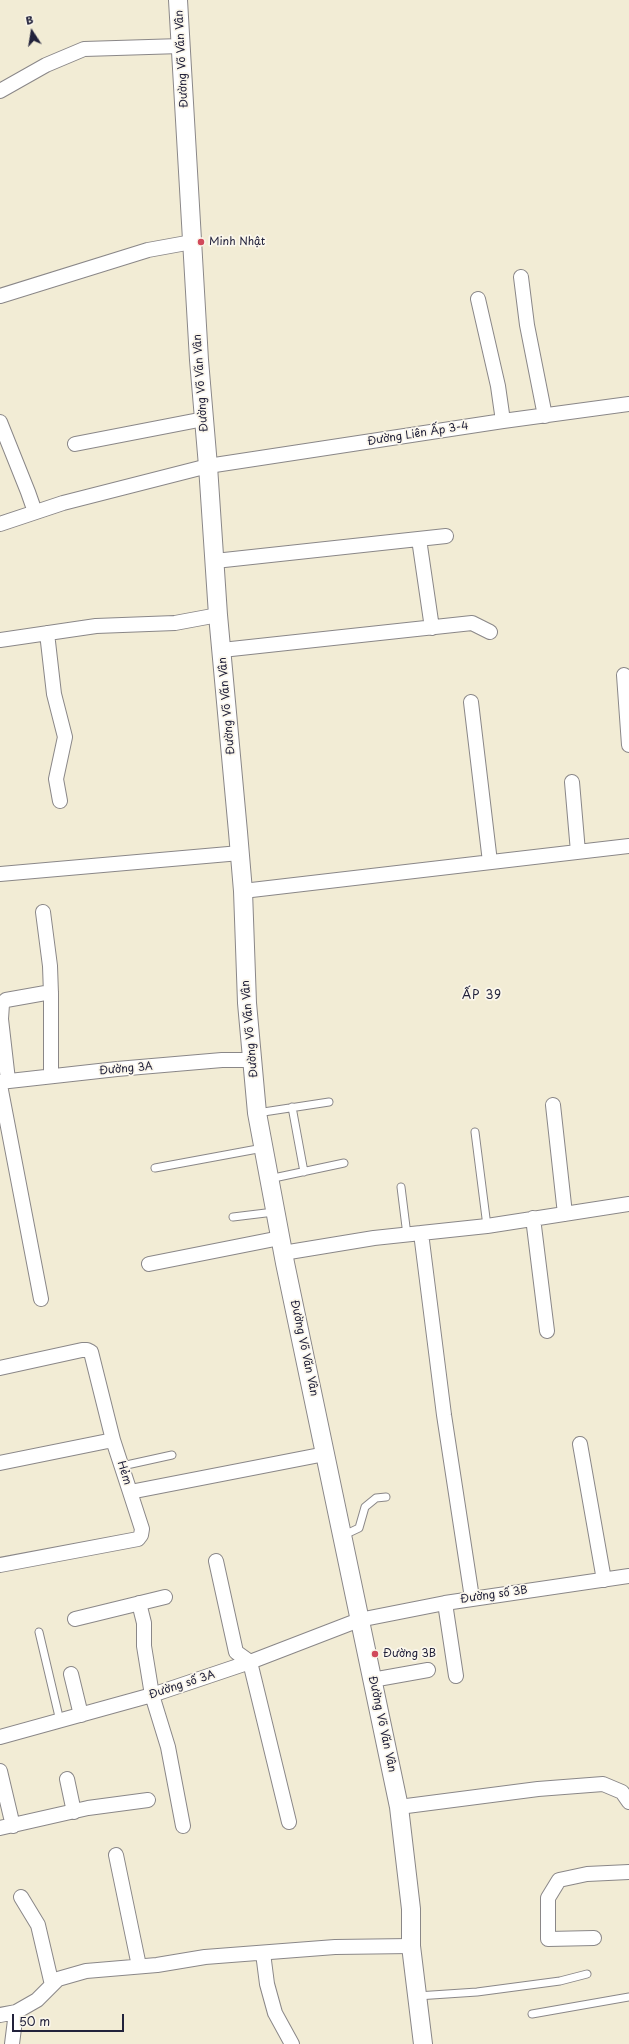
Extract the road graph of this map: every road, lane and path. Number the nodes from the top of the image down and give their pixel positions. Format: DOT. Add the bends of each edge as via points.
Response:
graph roads {
  1 [pos="178,0"];
  2 [pos="181,46"];
  3 [pos="0,91"];
  4 [pos="192,242"];
  5 [pos="522,277"];
  6 [pos="0,296"];
  7 [pos="478,299"];
  8 [pos="629,404"];
  9 [pos="545,416"];
  10 [pos="204,419"];
  11 [pos="503,420"];
  12 [pos="0,422"];
  13 [pos="75,444"];
  14 [pos="208,466"];
  15 [pos="35,512"];
  16 [pos="0,524"];
  17 [pos="446,536"];
  18 [pos="419,539"];
  19 [pos="215,561"];
  20 [pos="218,615"];
  21 [pos="432,628"];
  22 [pos="490,632"];
  23 [pos="47,633"];
  24 [pos="0,640"];
  25 [pos="222,650"];
  26 [pos="624,675"];
  27 [pos="472,702"];
  28 [pos="629,745"];
  29 [pos="572,782"];
  30 [pos="60,801"];
  31 [pos="629,846"];
  32 [pos="578,852"];
  33 [pos="240,854"];
  34 [pos="490,862"];
  35 [pos="0,874"];
  36 [pos="243,891"];
  37 [pos="43,912"];
  38 [pos="51,992"];
  39 [pos="252,1060"];
  40 [pos="51,1076"];
  41 [pos="3,1082"];
  42 [pos="329,1102"];
  43 [pos="553,1106"];
  44 [pos="292,1107"];
  45 [pos="257,1113"];
  46 [pos="475,1132"];
  47 [pos="263,1148"];
  48 [pos="344,1163"];
  49 [pos="155,1168"];
  50 [pos="304,1172"];
  51 [pos="269,1179"];
  52 [pos="401,1187"];
  53 [pos="629,1204"];
  54 [pos="275,1212"];
  55 [pos="565,1214"];
  56 [pos="233,1217"];
  57 [pos="534,1218"];
  58 [pos="487,1226"];
  59 [pos="414,1234"];
  60 [pos="282,1245"];
  61 [pos="149,1264"];
  62 [pos="41,1299"];
  63 [pos="547,1331"];
  64 [pos="0,1368"];
  65 [pos="113,1440"];
  66 [pos="580,1444"];
  67 [pos="325,1454"];
  68 [pos="172,1455"];
  69 [pos="0,1464"];
  70 [pos="122,1466"];
  71 [pos="130,1492"];
  72 [pos="386,1497"];
  73 [pos="342,1536"];
  74 [pos="216,1560"];
  75 [pos="0,1564"];
  76 [pos="629,1576"];
  77 [pos="604,1580"];
  78 [pos="165,1597"];
  79 [pos="472,1598"];
  80 [pos="139,1603"];
  81 [pos="445,1603"];
  82 [pos="75,1619"];
  83 [pos="359,1620"];
  84 [pos="39,1632"];
  85 [pos="250,1662"];
  86 [pos="428,1670"];
  87 [pos="71,1674"];
  88 [pos="456,1676"];
  89 [pos="372,1680"];
  90 [pos="152,1695"];
  91 [pos="81,1715"];
  92 [pos="60,1721"];
  93 [pos="0,1737"];
  94 [pos="0,1772"];
  95 [pos="67,1779"];
  96 [pos="148,1800"];
  97 [pos="629,1802"];
  98 [pos="399,1807"];
  99 [pos="74,1812"];
  100 [pos="289,1822"];
  101 [pos="182,1826"];
  102 [pos="7,1827"];
  103 [pos="116,1855"];
  104 [pos="629,1872"];
  105 [pos="21,1897"];
  106 [pos="594,1938"];
  107 [pos="411,1946"];
  108 [pos="263,1953"];
  109 [pos="139,1966"];
  110 [pos="587,1974"];
  111 [pos="52,1985"];
  112 [pos="417,1996"];
  113 [pos="629,1997"];
  114 [pos="16,2012"];
  115 [pos="532,2014"];
  116 [pos="0,2015"];
  117 [pos="12,2044"];
  118 [pos="292,2044"];
  119 [pos="423,2044"];
  1 -- 2 [label="street, Đường Võ Văn Vân"];
  2 -- 3 [label="street" via="84,49"];
  2 -- 4 [label="street, Đường Võ Văn Vân"];
  4 -- 6 [label="street" via="148,250"];
  4 -- 10 [label="street, Đường Võ Văn Vân"];
  5 -- 9 [label="street" via="527,325"];
  7 -- 11 [label="street"];
  8 -- 9 [label="street, Đường Liên Ấp 3-4"];
  9 -- 11 [label="street, Đường Liên Ấp 3-4"];
  10 -- 13 [label="street"];
  10 -- 14 [label="street, Đường Võ Văn Vân"];
  11 -- 14 [label="street, Đường Liên Ấp 3-4"];
  12 -- 15 [label="street"];
  14 -- 15 [label="street, Đường Liên Ấp 3-4" via="64,502"];
  14 -- 19 [label="street, Đường Võ Văn Vân"];
  15 -- 16 [label="street, Đường Liên Ấp 3-4"];
  17 -- 18 [label="street"];
  18 -- 19 [label="street"];
  18 -- 21 [label="street"];
  19 -- 20 [label="street, Đường Võ Văn Vân"];
  20 -- 23 [label="street" via="175,623 96,626"];
  20 -- 25 [label="street, Đường Võ Văn Vân"];
  21 -- 22 [label="street" via="472,623"];
  21 -- 25 [label="street"];
  23 -- 24 [label="street"];
  23 -- 30 [label="street" via="54,694 65,737 56,779"];
  25 -- 33 [label="street, Đường Võ Văn Vân"];
  26 -- 28 [label="street"];
  27 -- 34 [label="street"];
  29 -- 32 [label="street"];
  31 -- 32 [label="street"];
  32 -- 34 [label="street"];
  33 -- 35 [label="street"];
  33 -- 36 [label="street, Đường Võ Văn Vân"];
  34 -- 36 [label="street"];
  36 -- 39 [label="street, Đường Võ Văn Vân" via="246,1003"];
  37 -- 38 [label="street"];
  38 -- 40 [label="street"];
  38 -- 41 [label="street" via="6,1000 2,1004"];
  39 -- 40 [label="street, Đường 3A" via="222,1060"];
  39 -- 45 [label="street, Đường Võ Văn Vân"];
  40 -- 41 [label="street, Đường 3A"];
  41 -- 62 [label="street"];
  42 -- 44 [label="lane"];
  43 -- 55 [label="street"];
  44 -- 45 [label="lane"];
  44 -- 50 [label="lane"];
  45 -- 47 [label="street, Đường Võ Văn Vân"];
  46 -- 58 [label="lane"];
  47 -- 49 [label="lane"];
  47 -- 51 [label="street, Đường Võ Văn Vân"];
  48 -- 50 [label="lane"];
  50 -- 51 [label="lane"];
  51 -- 54 [label="street, Đường Võ Văn Vân"];
  52 -- 59 [label="lane"];
  53 -- 55 [label="street"];
  54 -- 56 [label="lane" via="265,1211"];
  54 -- 60 [label="street, Đường Võ Văn Vân"];
  55 -- 57 [label="street"];
  57 -- 58 [label="street"];
  57 -- 63 [label="street"];
  58 -- 59 [label="street"];
  59 -- 60 [label="street"];
  59 -- 79 [label="street"];
  60 -- 61 [label="street"];
  60 -- 67 [label="street, Đường Võ Văn Vân"];
  64 -- 65 [label="street, Hẻm" via="87,1350 91,1352"];
  65 -- 69 [label="street"];
  65 -- 70 [label="street, Hẻm"];
  66 -- 77 [label="street"];
  67 -- 71 [label="street, Hẻm"];
  67 -- 73 [label="street, Đường Võ Văn Vân"];
  68 -- 70 [label="lane"];
  70 -- 71 [label="street, Hẻm"];
  71 -- 75 [label="street" via="142,1529 138,1539"];
  72 -- 73 [label="lane" via="376,1498 370,1502 365,1507 359,1528"];
  73 -- 83 [label="street, Đường Võ Văn Vân"];
  74 -- 85 [label="street" via="236,1652"];
  76 -- 77 [label="street, Đường số 3B"];
  77 -- 79 [label="street, Đường số 3B"];
  78 -- 80 [label="street"];
  79 -- 81 [label="street, Đường số 3B"];
  80 -- 82 [label="street"];
  80 -- 90 [label="street" via="144,1623 144,1646"];
  81 -- 83 [label="street, Đường số 3B"];
  81 -- 88 [label="street"];
  83 -- 85 [label="street, Đường số 3A"];
  83 -- 89 [label="street, Đường Võ Văn Vân"];
  84 -- 92 [label="lane"];
  85 -- 90 [label="street, Đường số 3A"];
  85 -- 100 [label="street"];
  86 -- 89 [label="street"];
  87 -- 91 [label="street"];
  89 -- 98 [label="street, Đường Võ Văn Vân"];
  90 -- 91 [label="street, Đường số 3A"];
  90 -- 101 [label="street" via="168,1747"];
  91 -- 92 [label="street, Đường số 3A"];
  92 -- 93 [label="street, Đường số 3A"];
  94 -- 102 [label="street"];
  95 -- 99 [label="street"];
  96 -- 99 [label="street"];
  97 -- 98 [label="street" via="622,1792 603,1784"];
  98 -- 107 [label="street, Đường Võ Văn Vân" via="411,1909"];
  99 -- 102 [label="street"];
  103 -- 109 [label="street"];
  104 -- 106 [label="street" via="587,1874 559,1880 548,1898 548,1939"];
  105 -- 111 [label="street" via="38,1925"];
  107 -- 108 [label="street" via="335,1947"];
  107 -- 112 [label="street, Đường Võ Văn Vân"];
  108 -- 109 [label="street"];
  108 -- 118 [label="street" via="267,1984 275,2013"];
  109 -- 111 [label="street" via="86,1971 58,1979"];
  110 -- 112 [label="lane" via="560,1981 477,1992"];
  111 -- 114 [label="street" via="37,2000"];
  112 -- 119 [label="street, Đường Võ Văn Vân"];
  113 -- 115 [label="lane"];
  114 -- 116 [label="street"];
  114 -- 117 [label="street"];
}
